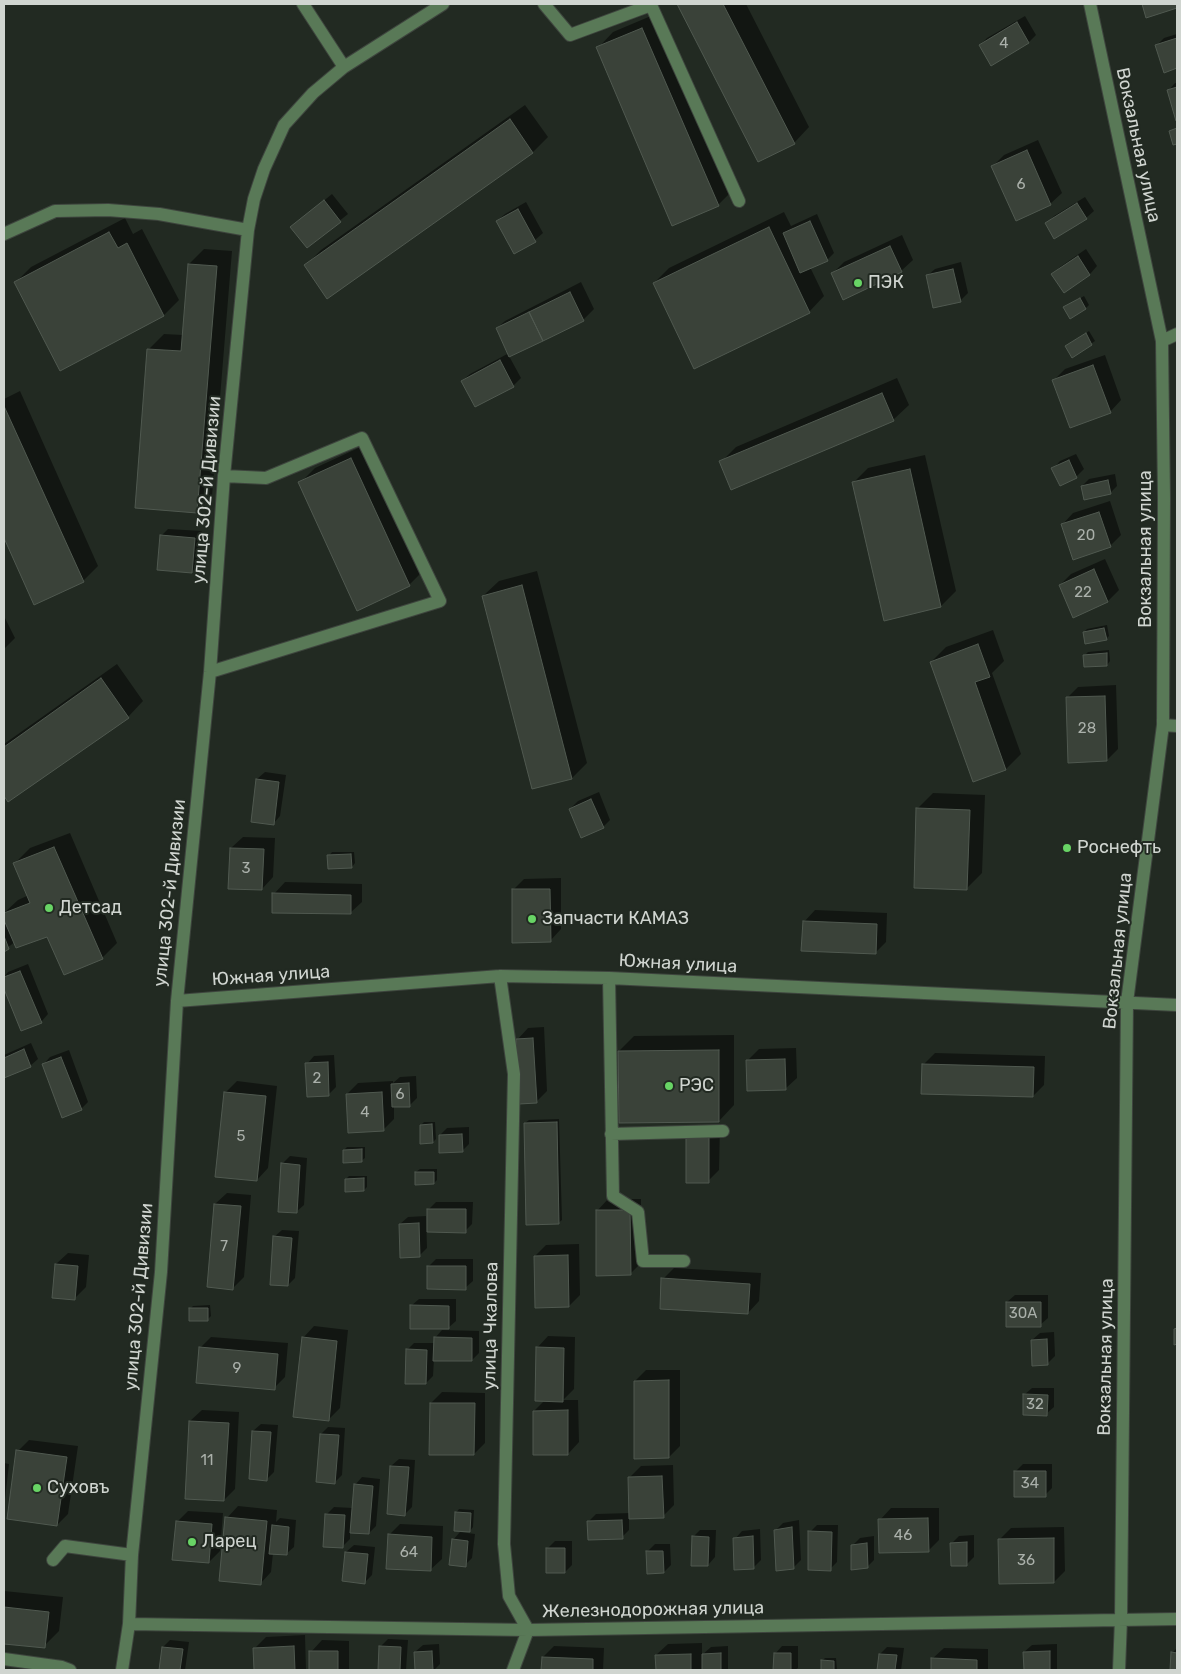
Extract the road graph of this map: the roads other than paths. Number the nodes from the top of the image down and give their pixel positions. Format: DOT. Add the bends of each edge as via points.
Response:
graph roads {
  1 [pos="303,4"];
  2 [pos="443,4"];
  3 [pos="544,4"];
  4 [pos="1090,4"];
  5 [pos="344,67"];
  6 [pos="739,201"];
  7 [pos="248,230"];
  8 [pos="4,234"];
  9 [pos="1177,334"];
  10 [pos="1162,341"];
  11 [pos="224,476"];
  12 [pos="210,672"];
  13 [pos="1163,725"];
  14 [pos="1177,726"];
  15 [pos="500,976"];
  16 [pos="609,978"];
  17 [pos="177,1001"];
  18 [pos="1127,1002"];
  19 [pos="1177,1005"];
  20 [pos="723,1131"];
  21 [pos="611,1134"];
  22 [pos="684,1261"];
  23 [pos="132,1555"];
  24 [pos="53,1560"];
  25 [pos="1177,1618"];
  26 [pos="1121,1619"];
  27 [pos="129,1624"];
  28 [pos="528,1630"];
  29 [pos="4,1659"];
  30 [pos="64,1669"];
  31 [pos="122,1670"];
  32 [pos="513,1670"];
  33 [pos="1118,1670"];
  1 -- 5 [label="street"];
  2 -- 5 [label="street, улица 302-й Дивизии"];
  3 -- 6 [label="street" via="570,36 651,5"];
  4 -- 10 [label="street, Вокзальная улица"];
  5 -- 7 [label="street, улица 302-й Дивизии" via="313,93 284,125 264,169"];
  7 -- 8 [label="street" via="159,214 108,210 55,212"];
  7 -- 11 [label="street, улица 302-й Дивизии"];
  9 -- 10 [label="street"];
  10 -- 13 [label="street, Вокзальная улица"];
  11 -- 12 [label="street, улица 302-й Дивизии"];
  11 -- 12 [label="street" via="266,478 362,438 440,600"];
  12 -- 17 [label="street, улица 302-й Дивизии"];
  13 -- 14 [label="street"];
  13 -- 18 [label="street, Вокзальная улица"];
  15 -- 16 [label="street, Южная улица"];
  15 -- 17 [label="street, Южная улица"];
  15 -- 28 [label="street, улица Чкалова" via="514,1074 504,1544 509,1596"];
  16 -- 18 [label="street, Южная улица"];
  16 -- 21 [label="street"];
  17 -- 23 [label="street, улица 302-й Дивизии" via="161,1272"];
  18 -- 19 [label="street, Южная улица"];
  18 -- 26 [label="street, Вокзальная улица"];
  20 -- 21 [label="street"];
  21 -- 22 [label="street" via="613,1196 638,1212 642,1261"];
  23 -- 24 [label="street" via="65,1546"];
  23 -- 27 [label="street, улица 302-й Дивизии"];
  25 -- 26 [label="street, Железнодорожная улица"];
  26 -- 28 [label="street, Железнодорожная улица"];
  26 -- 33 [label="street, Вокзальная улица"];
  27 -- 28 [label="street, Железнодорожная улица"];
  27 -- 31 [label="street, улица 302-й Дивизии"];
  28 -- 32 [label="street"];
  29 -- 30 [label="street"];
}
